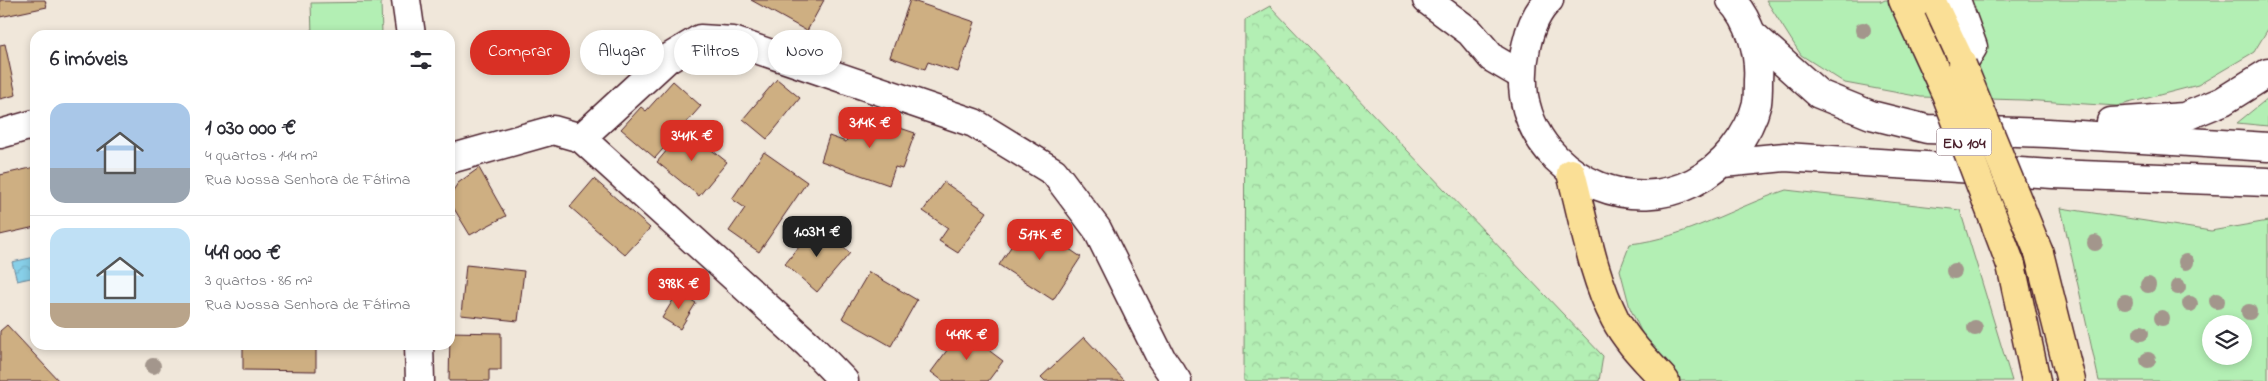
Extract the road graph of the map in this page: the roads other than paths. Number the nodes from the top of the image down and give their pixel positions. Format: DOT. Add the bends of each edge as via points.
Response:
graph roads {
  1 [pos="406,0"];
  2 [pos="1427,0"];
  3 [pos="1549,0"];
  4 [pos="1731,0"];
  5 [pos="1931,0"];
  6 [pos="1956,0"];
  7 [pos="1908,10"];
  8 [pos="410,30"];
  9 [pos="1752,34"];
  10 [pos="1962,65"];
  11 [pos="2268,73"];
  12 [pos="1521,75"];
  13 [pos="30,125"];
  14 [pos="2048,132"];
  15 [pos="0,134"];
  16 [pos="581,138"];
  17 [pos="2268,147"];
  18 [pos="455,158"];
  19 [pos="1722,163"];
  20 [pos="1571,173"];
  21 [pos="2268,182"];
  22 [pos="419,350"];
  23 [pos="2071,379"];
  24 [pos="420,381"];
  25 [pos="844,381"];
  26 [pos="1177,381"];
  27 [pos="1665,381"];
  28 [pos="2036,381"];
  1 -- 8 [label="main road"];
  2 -- 12 [label="main road" via="1470,32 1492,58"];
  3 -- 12 [label="main road" via="1528,37"];
  4 -- 9 [label="main road"];
  5 -- 10 [label="main road, EN 104"];
  6 -- 10 [label="main road" via="1973,47"];
  7 -- 28 [label="main road, EN 104, bridge" via="1946,94 2011,265"];
  9 -- 14 [label="main road" via="1819,94 1871,115 1927,129"];
  9 -- 19 [label="main road" via="1759,68 1757,103 1744,136"];
  10 -- 23 [label="main road, EN 104, bridge" via="2039,253"];
  11 -- 14 [label="main road" via="2223,101 2184,118 2112,122"];
  12 -- 20 [label="main road" via="1527,112 1535,129 1544,146"];
  13 -- 15 [label="main road"];
  14 -- 17 [label="main road"];
  16 -- 18 [label="main road" via="553,130"];
  16 -- 25 [label="main road"];
  16 -- 26 [label="main road" via="667,58 700,40 733,41 974,122 1054,172 1097,229 1161,358"];
  19 -- 20 [label="main road" via="1696,182 1665,193 1632,195 1600,188"];
  19 -- 21 [label="main road" via="1785,157 2053,174"];
  20 -- 27 [label="main road" via="1599,282 1616,320"];
  22 -- 24 [label="main road"];
}
